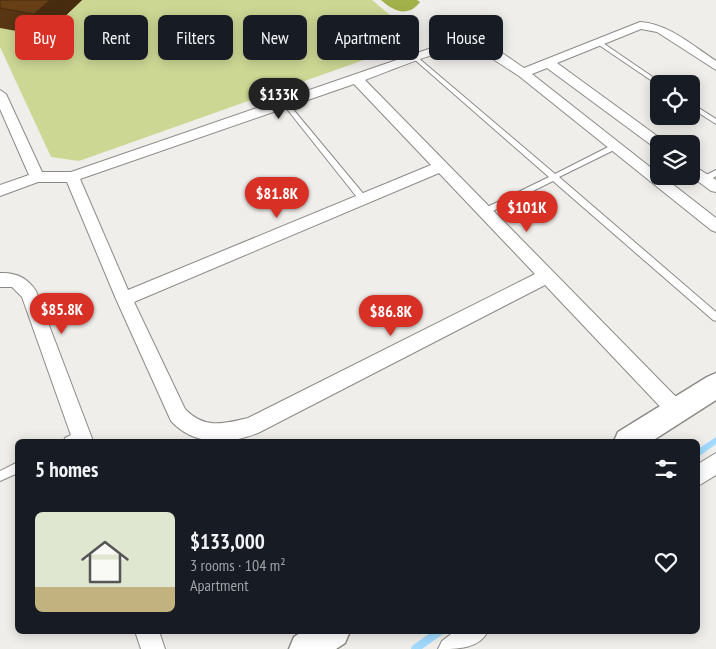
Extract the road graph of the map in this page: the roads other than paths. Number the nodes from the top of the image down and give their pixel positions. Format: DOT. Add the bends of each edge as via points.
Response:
graph roads {
  1 [pos="598,42"];
  2 [pos="419,57"];
  3 [pos="410,60"];
  4 [pos="418,60"];
  5 [pos="549,63"];
  6 [pos="716,66"];
  7 [pos="523,73"];
  8 [pos="650,77"];
  9 [pos="356,78"];
  10 [pos="0,94"];
  11 [pos="285,103"];
  12 [pos="700,111"];
  13 [pos="4,116"];
  14 [pos="716,122"];
  15 [pos="650,137"];
  16 [pos="614,147"];
  17 [pos="441,166"];
  18 [pos="700,174"];
  19 [pos="37,177"];
  20 [pos="72,177"];
  21 [pos="553,177"];
  22 [pos="712,180"];
  23 [pos="0,191"];
  24 [pos="363,199"];
  25 [pos="484,212"];
  26 [pos="716,226"];
  27 [pos="546,276"];
  28 [pos="0,280"];
  29 [pos="124,299"];
  30 [pos="716,317"];
  31 [pos="716,385"];
  32 [pos="676,410"];
  33 [pos="77,439"];
  34 [pos="631,439"];
  35 [pos="716,464"];
  36 [pos="15,468"];
  37 [pos="700,475"];
  38 [pos="0,476"];
  39 [pos="148,634"];
  40 [pos="328,634"];
  41 [pos="472,634"];
  42 [pos="153,649"];
  43 [pos="306,649"];
  44 [pos="450,649"];
  1 -- 5 [label="street"];
  1 -- 6 [label="street" via="631,27 652,26"];
  1 -- 8 [label="lane"];
  2 -- 7 [label="street" via="459,43 470,43 488,49"];
  3 -- 9 [label="street"];
  4 -- 21 [label="lane"];
  5 -- 7 [label="street"];
  5 -- 15 [label="street"];
  7 -- 16 [label="street"];
  9 -- 11 [label="street"];
  9 -- 17 [label="street"];
  10 -- 13 [label="street"];
  11 -- 20 [label="street"];
  11 -- 24 [label="lane"];
  12 -- 14 [label="lane"];
  13 -- 19 [label="street"];
  16 -- 21 [label="lane"];
  16 -- 26 [label="street"];
  17 -- 24 [label="street"];
  17 -- 25 [label="street"];
  18 -- 22 [label="street"];
  19 -- 20 [label="street"];
  19 -- 23 [label="street"];
  20 -- 29 [label="street"];
  21 -- 25 [label="lane"];
  21 -- 30 [label="lane"];
  24 -- 29 [label="street"];
  25 -- 27 [label="street"];
  27 -- 29 [label="street" via="251,427 221,433 204,432 186,425 178,415"];
  27 -- 32 [label="street"];
  28 -- 33 [label="street" via="6,279 26,287"];
  31 -- 32 [label="street"];
  32 -- 34 [label="street"];
  35 -- 37 [label="street"];
  36 -- 38 [label="lane"];
  39 -- 42 [label="street"];
  40 -- 43 [label="street"];
  41 -- 44 [label="street"];
}
